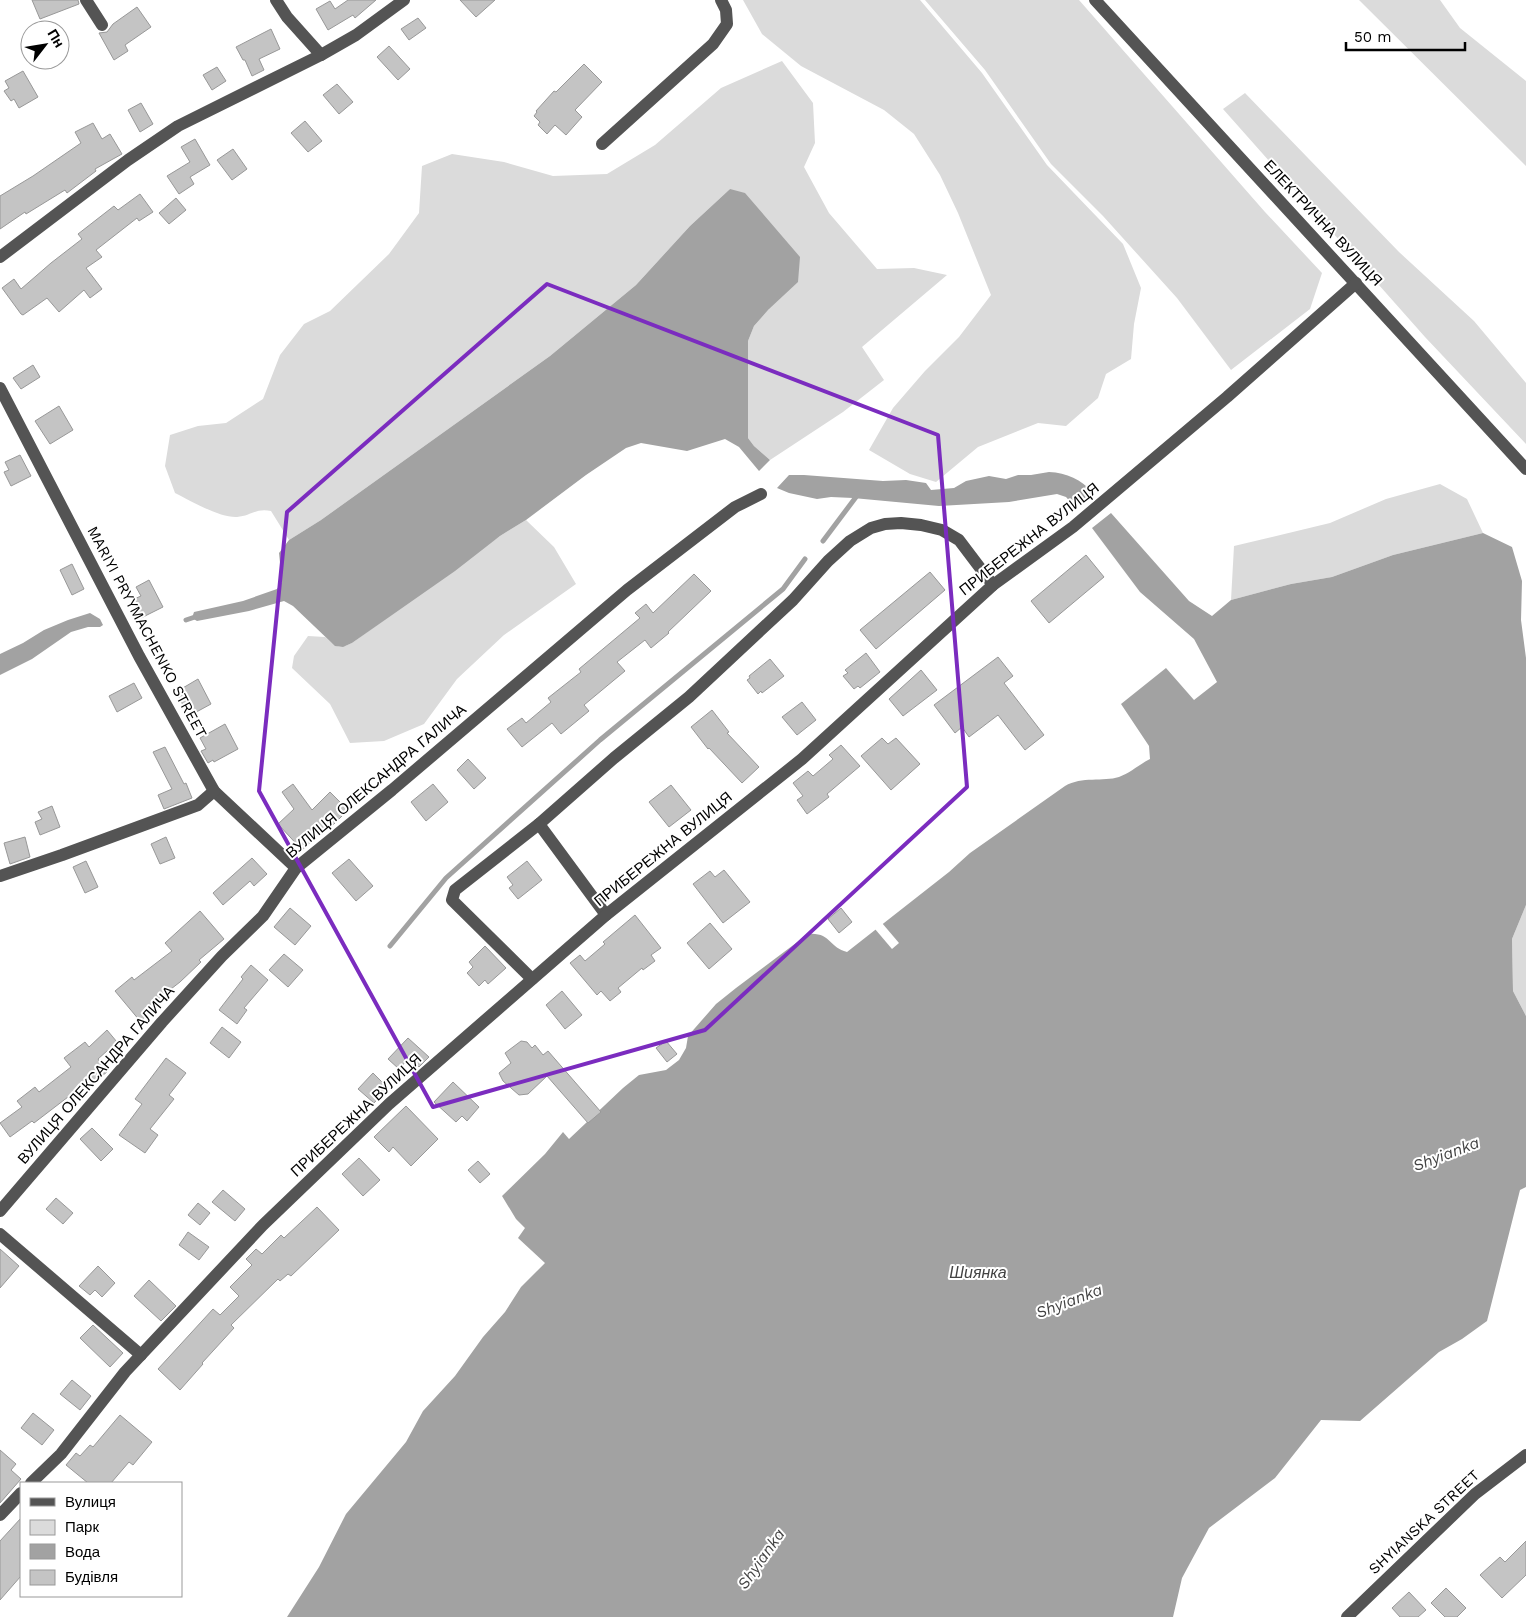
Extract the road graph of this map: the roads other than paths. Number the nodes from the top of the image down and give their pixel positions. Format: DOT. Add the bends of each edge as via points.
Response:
graph roads {
  1 [pos="86,0"];
  2 [pos="276,0"];
  3 [pos="404,0"];
  4 [pos="721,0"];
  5 [pos="1095,0"];
  6 [pos="102,25"];
  7 [pos="321,55"];
  8 [pos="602,144"];
  9 [pos="0,257"];
  10 [pos="1356,283"];
  11 [pos="0,388"];
  12 [pos="1526,468"];
  13 [pos="761,494"];
  14 [pos="993,585"];
  15 [pos="214,791"];
  16 [pos="539,824"];
  17 [pos="296,868"];
  18 [pos="0,876"];
  19 [pos="606,915"];
  20 [pos="532,979"];
  21 [pos="0,1210"];
  22 [pos="0,1234"];
  23 [pos="140,1355"];
  24 [pos="1526,1455"];
  25 [pos="32,1482"];
  26 [pos="20,1494"];
  27 [pos="0,1515"];
  28 [pos="1347,1617"];
  1 -- 6 [label="street"];
  2 -- 7 [label="street"];
  3 -- 7 [label="street"];
  4 -- 8 [label="street" via="727,24 713,44"];
  5 -- 10 [label="street, ЕЛЕКТРИЧНА ВУЛИЦЯ"];
  7 -- 9 [label="street" via="178,126"];
  10 -- 12 [label="street, ЕЛЕКТРИЧНА ВУЛИЦЯ"];
  10 -- 14 [label="street, ПРИБЕРЕЖНА ВУЛИЦЯ" via="1080,521"];
  11 -- 15 [label="street, MARIYI PRYYMACHENKO STREET" via="139,656"];
  13 -- 17 [label="street, ВУЛИЦЯ ОЛЕКСАНДРА ГАЛИЧА" via="735,507 627,590"];
  14 -- 16 [label="street" via="959,540 942,530 901,523 872,528 835,554 793,600 689,697"];
  14 -- 19 [label="street, ПРИБЕРЕЖНА ВУЛИЦЯ" via="802,759"];
  15 -- 17 [label="street, MARIYI PRYYMACHENKO STREET"];
  15 -- 18 [label="street" via="198,805"];
  16 -- 19 [label="street"];
  16 -- 20 [label="street" via="455,890 452,900"];
  17 -- 21 [label="street, ВУЛИЦЯ ОЛЕКСАНДРА ГАЛИЧА" via="263,916 162,1022"];
  19 -- 20 [label="street, ПРИБЕРЕЖНА ВУЛИЦЯ"];
  20 -- 23 [label="street, ПРИБЕРЕЖНА ВУЛИЦЯ" via="389,1104 263,1225"];
  22 -- 23 [label="street"];
  23 -- 25 [label="street, ПРИБЕРЕЖНА ВУЛИЦЯ" via="61,1454"];
  24 -- 28 [label="street, SHYIANSKA STREET" via="1475,1494"];
  26 -- 27 [label="street"];
}
